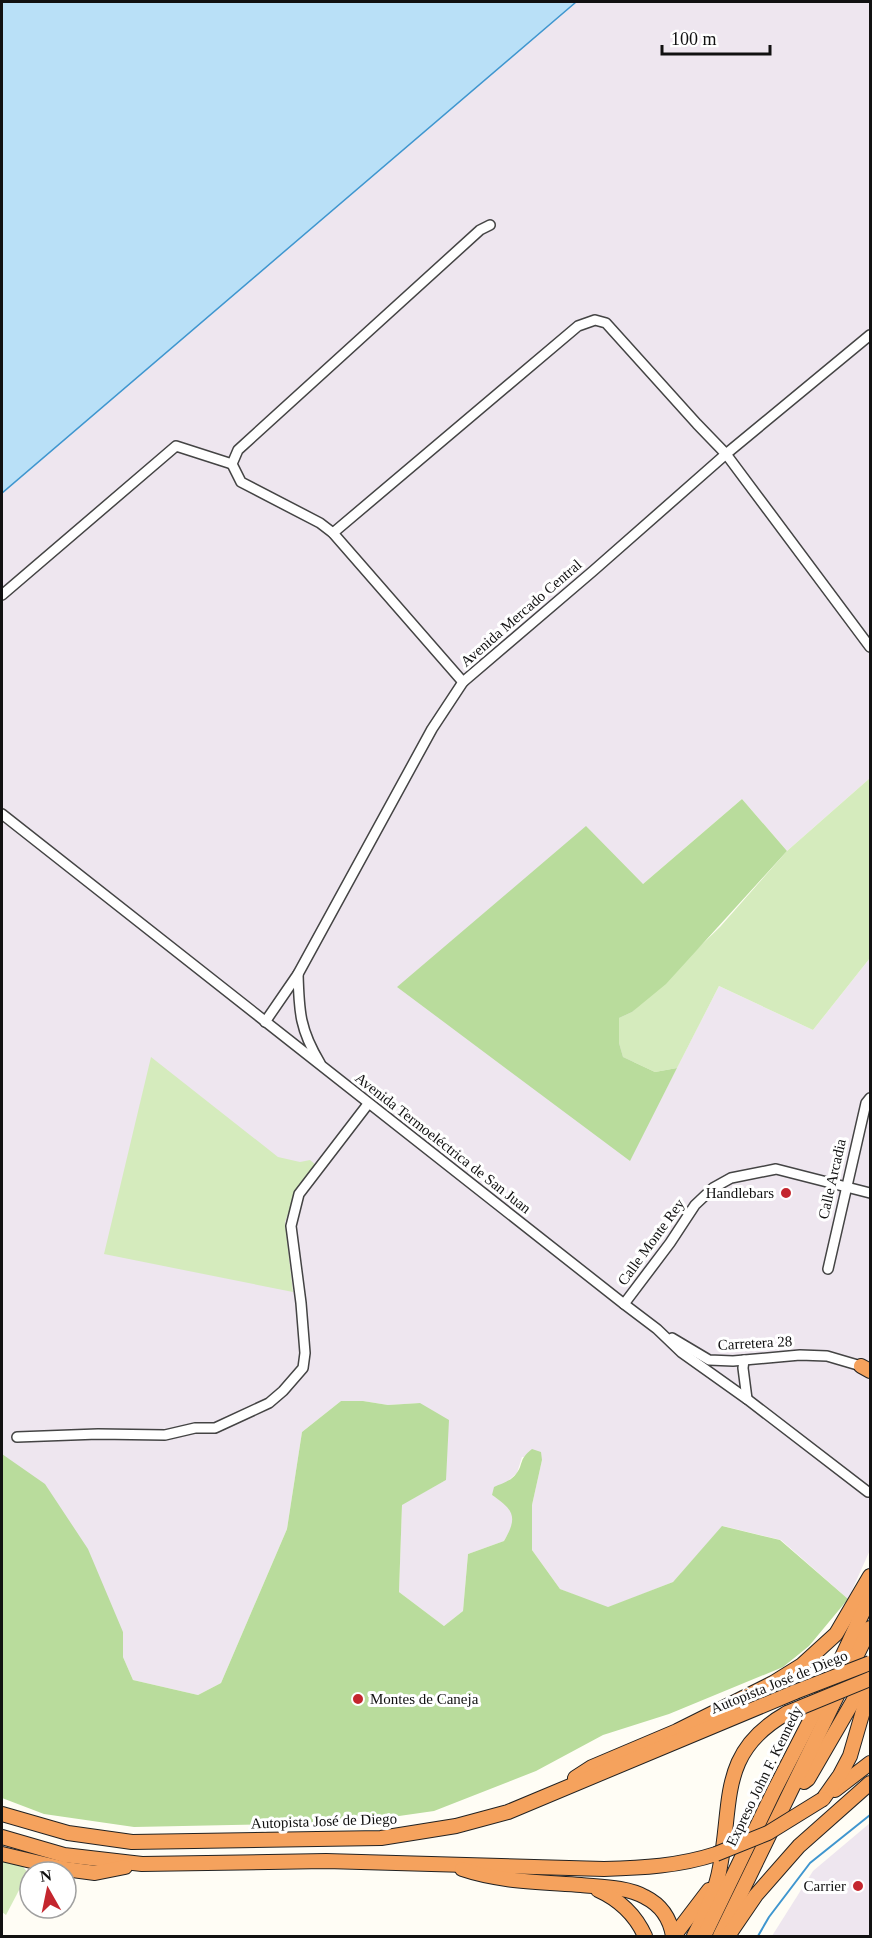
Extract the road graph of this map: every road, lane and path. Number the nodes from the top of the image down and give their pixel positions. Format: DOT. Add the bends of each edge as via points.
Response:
graph roads {
  1 [pos="490,225"];
  2 [pos="870,335"];
  3 [pos="726,454"];
  4 [pos="232,464"];
  5 [pos="333,533"];
  6 [pos="2,595"];
  7 [pos="870,647"];
  8 [pos="463,682"];
  9 [pos="2,814"];
  10 [pos="298,974"];
  11 [pos="265,1022"];
  12 [pos="325,1070"];
  13 [pos="870,1098"];
  14 [pos="368,1104"];
  15 [pos="845,1187"];
  16 [pos="870,1193"];
  17 [pos="828,1269"];
  18 [pos="624,1304"];
  19 [pos="657,1329"];
  20 [pos="744,1360"];
  21 [pos="866,1369"];
  22 [pos="747,1399"];
  23 [pos="16,1437"];
  24 [pos="868,1491"];
  25 [pos="870,1576"];
  26 [pos="870,1598"];
  27 [pos="870,1628"];
  28 [pos="870,1653"];
  29 [pos="870,1663"];
  30 [pos="870,1672"];
  31 [pos="843,1673"];
  32 [pos="870,1679"];
  33 [pos="870,1687"];
  34 [pos="870,1763"];
  35 [pos="870,1783"];
  36 [pos="791,1793"];
  37 [pos="543,1799"];
  38 [pos="823,1799"];
  39 [pos="2,1814"];
  40 [pos="2,1837"];
  41 [pos="2,1854"];
  42 [pos="142,1864"];
  43 [pos="446,1864"];
  44 [pos="716,1882"];
  45 [pos="591,1886"];
  46 [pos="645,1936"];
  47 [pos="673,1936"];
  48 [pos="694,1936"];
  49 [pos="704,1936"];
  50 [pos="720,1936"];
  51 [pos="728,1936"];
  1 -- 4 [label="street" via="238,450"];
  2 -- 3 [label="street, Avenida Mercado Central"];
  3 -- 5 [label="street" via="606,323 595,320 578,326"];
  3 -- 7 [label="street"];
  3 -- 8 [label="street, Avenida Mercado Central"];
  4 -- 5 [label="street" via="241,482"];
  4 -- 6 [label="street" via="176,446"];
  5 -- 8 [label="street"];
  8 -- 10 [label="street, Avenida Mercado Central" via="432,729"];
  9 -- 11 [label="street, Avenida Termoeléctrica de San Juan"];
  10 -- 11 [label="street, Avenida Mercado Central"];
  10 -- 12 [label="street" via="302,1024 308,1043"];
  11 -- 12 [label="street, Avenida Termoeléctrica de San Juan"];
  12 -- 14 [label="street, Avenida Termoeléctrica de San Juan"];
  13 -- 15 [label="street, Calle Arcadia"];
  14 -- 18 [label="street, Avenida Termoeléctrica de San Juan"];
  14 -- 23 [label="street" via="299,1194 291,1226 305,1353 303,1368 283,1391 269,1403 215,1428 165,1435"];
  15 -- 16 [label="street, Calle Monte Rey"];
  15 -- 17 [label="street, Calle Arcadia"];
  15 -- 18 [label="street, Calle Monte Rey" via="776,1169 731,1178 695,1205"];
  18 -- 19 [label="street, Avenida Termoeléctrica de San Juan"];
  19 -- 20 [label="street, Carretera 28" via="710,1360"];
  19 -- 22 [label="street, Avenida Termoeléctrica de San Juan" via="681,1353"];
  20 -- 21 [label="street, Carretera 28" via="828,1356"];
  20 -- 22 [label="street"];
  22 -- 24 [label="street, Avenida Termoeléctrica de San Juan"];
  25 -- 37 [label="highway" via="836,1634 802,1665 677,1731 592,1767"];
  26 -- 49 [label="highway, Expreso John F. Kennedy"];
  27 -- 36 [label="highway, Expreso John F. Kennedy"];
  28 -- 31 [label="highway, bridge"];
  29 -- 31 [label="highway, Autopista José de Diego, bridge"];
  30 -- 36 [label="highway" via="808,1779"];
  31 -- 37 [label="highway, Autopista José de Diego, bridge"];
  32 -- 44 [label="highway, bridge" via="787,1713 756,1735 739,1763 729,1792"];
  33 -- 38 [label="highway" via="850,1756"];
  34 -- 38 [label="highway"];
  35 -- 51 [label="highway" via="799,1846 756,1895"];
  36 -- 50 [label="highway, Expreso John F. Kennedy"];
  37 -- 39 [label="highway, Autopista José de Diego" via="456,1826 381,1838 132,1842 68,1833"];
  38 -- 43 [label="highway, bridge" via="768,1833 681,1863 604,1869"];
  40 -- 42 [label="highway" via="64,1855"];
  41 -- 42 [label="highway" via="95,1873"];
  42 -- 43 [label="highway"];
  43 -- 45 [label="highway" via="486,1877"];
  44 -- 47 [label="highway"];
  44 -- 48 [label="highway"];
  45 -- 46 [label="highway" via="623,1904"];
  45 -- 47 [label="highway" via="632,1892 650,1900 663,1911"];
}
